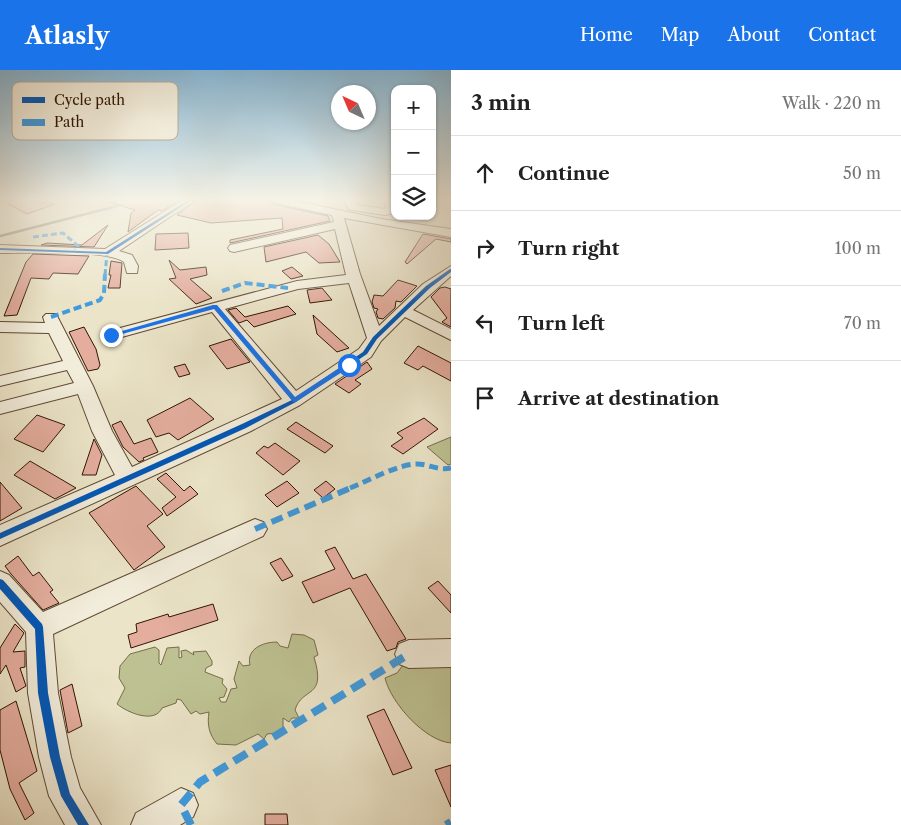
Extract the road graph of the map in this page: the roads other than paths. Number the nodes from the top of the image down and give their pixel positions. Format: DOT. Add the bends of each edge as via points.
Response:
graph roads {
  1 [pos="135,235"];
  2 [pos="280,235"];
  3 [pos="342,235"];
  4 [pos="234,248"];
  5 [pos="0,249"];
  6 [pos="107,253"];
  7 [pos="132,270"];
  8 [pos="451,270"];
  9 [pos="354,278"];
  10 [pos="215,306"];
  11 [pos="404,311"];
  12 [pos="0,326"];
  13 [pos="111,335"];
  14 [pos="451,335"];
  15 [pos="375,338"];
  16 [pos="71,364"];
  17 [pos="2,381"];
  18 [pos="84,386"];
  19 [pos="294,401"];
  20 [pos="0,408"];
  21 [pos="127,477"];
  22 [pos="255,529"];
  23 [pos="0,536"];
  24 [pos="0,584"];
  25 [pos="39,627"];
  26 [pos="451,653"];
  27 [pos="409,654"];
  28 [pos="181,805"];
  29 [pos="84,825"];
  30 [pos="148,825"];
  1 -- 6 [label="street"];
  2 -- 4 [label="street"];
  3 -- 9 [label="street"];
  5 -- 6 [label="street"];
  6 -- 7 [label="street" via="127,258"];
  8 -- 11 [label="street"];
  9 -- 10 [label="street" via="297,285"];
  9 -- 15 [label="street"];
  10 -- 13 [label="street"];
  10 -- 19 [label="street"];
  11 -- 14 [label="street"];
  11 -- 15 [label="street"];
  12 -- 16 [label="street" via="52,323"];
  15 -- 19 [label="street" via="365,353"];
  16 -- 17 [label="street"];
  16 -- 18 [label="street"];
  18 -- 20 [label="street"];
  18 -- 21 [label="street" via="102,431"];
  19 -- 21 [label="street"];
  21 -- 23 [label="street"];
  22 -- 25 [label="street"];
  24 -- 25 [label="street"];
  25 -- 29 [label="street" via="43,693 55,757 66,796"];
  26 -- 27 [label="street"];
  28 -- 30 [label="street"];
}
